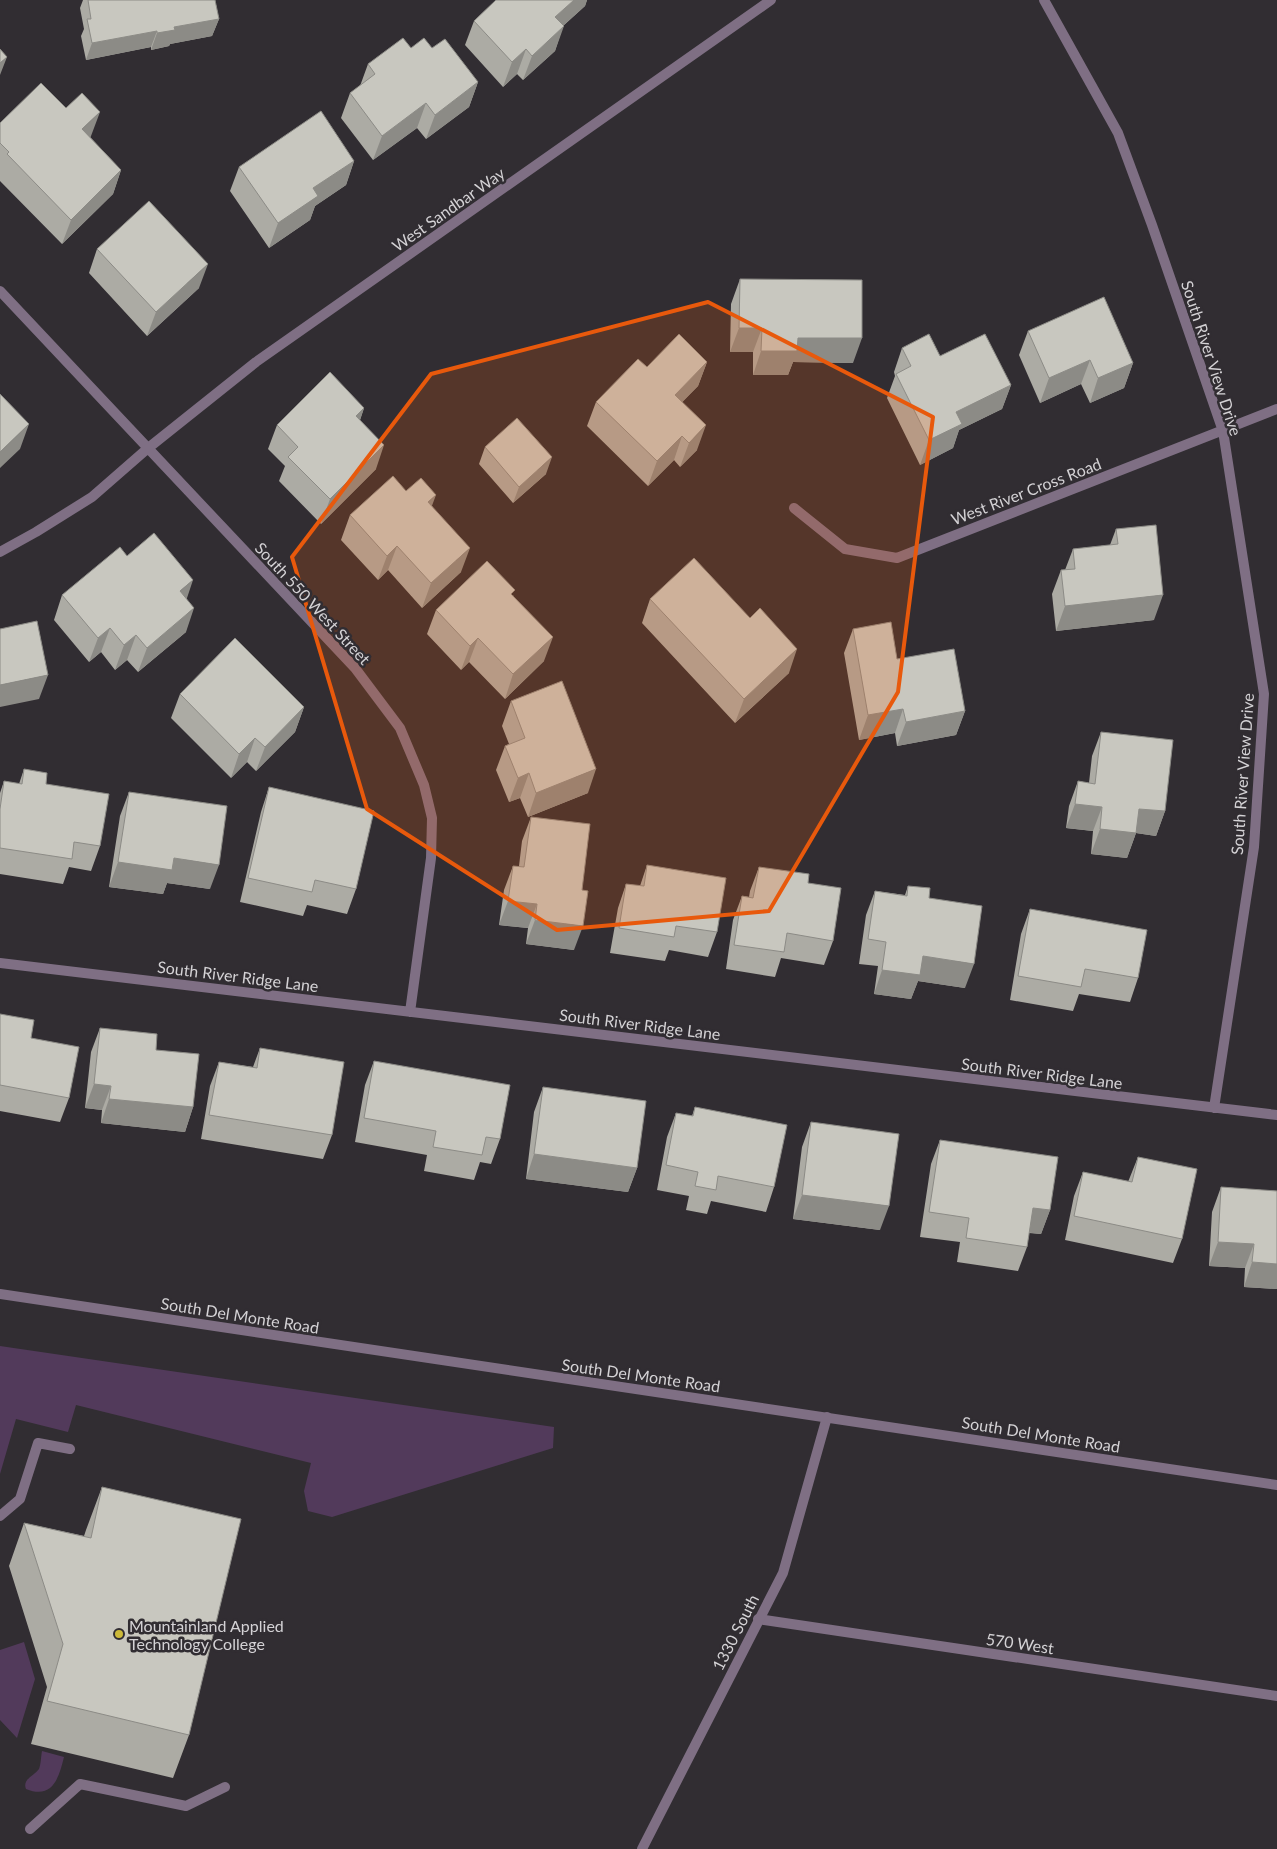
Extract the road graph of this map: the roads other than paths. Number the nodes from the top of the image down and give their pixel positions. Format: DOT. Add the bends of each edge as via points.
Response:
graph roads {
  1 [pos="771,0"];
  2 [pos="1044,0"];
  3 [pos="0,291"];
  4 [pos="1277,409"];
  5 [pos="1223,431"];
  6 [pos="147,449"];
  7 [pos="794,508"];
  8 [pos="0,552"];
  9 [pos="0,963"];
  10 [pos="410,1012"];
  11 [pos="1214,1108"];
  12 [pos="1277,1115"];
  13 [pos="0,1294"];
  14 [pos="827,1418"];
  15 [pos="70,1449"];
  16 [pos="1277,1485"];
  17 [pos="0,1516"];
  18 [pos="758,1619"];
  19 [pos="1277,1696"];
  20 [pos="225,1786"];
  21 [pos="30,1829"];
  22 [pos="642,1849"];
  1 -- 6 [label="street, West Sandbar Way" via="256,362"];
  2 -- 5 [label="street, South River View Drive" via="1118,133"];
  3 -- 6 [label="street, South 550 West Street"];
  4 -- 5 [label="street, West River Cross Road"];
  5 -- 7 [label="street, West River Cross Road" via="897,558 845,549"];
  5 -- 11 [label="street, South River View Drive" via="1264,694 1254,847"];
  6 -- 8 [label="street, West Sandbar Way" via="92,497"];
  6 -- 10 [label="street, South 550 West Street" via="355,668 400,728 424,785 432,818 431,858"];
  9 -- 10 [label="street, South River Ridge Lane"];
  10 -- 11 [label="street, South River Ridge Lane"];
  11 -- 12 [label="street, South River Ridge Lane"];
  13 -- 14 [label="street, South Del Monte Road"];
  14 -- 16 [label="street, South Del Monte Road"];
  14 -- 18 [label="street, 1330 South" via="783,1573"];
  15 -- 17 [label="street" via="38,1442 20,1499"];
  18 -- 19 [label="street, 570 West"];
  18 -- 22 [label="street, 1330 South"];
  20 -- 21 [label="street" via="186,1806 80,1784"];
}
